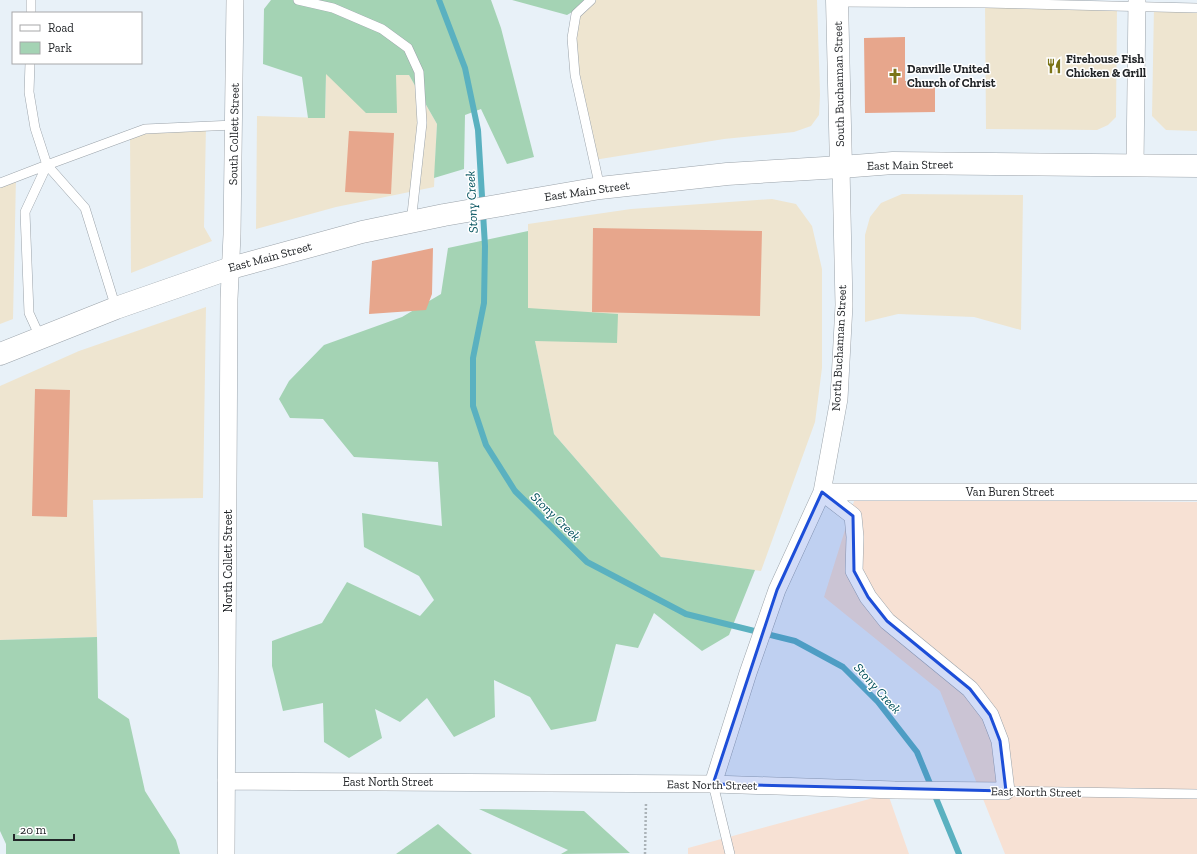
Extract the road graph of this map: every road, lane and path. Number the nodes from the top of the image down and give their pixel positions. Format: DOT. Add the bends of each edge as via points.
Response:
graph roads {
  1 [pos="31,0"];
  2 [pos="235,0"];
  3 [pos="298,0"];
  4 [pos="591,0"];
  5 [pos="837,1"];
  6 [pos="985,2"];
  7 [pos="1137,4"];
  8 [pos="1197,8"];
  9 [pos="31,12"];
  10 [pos="30,64"];
  11 [pos="234,125"];
  12 [pos="47,165"];
  13 [pos="1135,166"];
  14 [pos="1197,166"];
  15 [pos="841,168"];
  16 [pos="0,183"];
  17 [pos="600,188"];
  18 [pos="414,222"];
  19 [pos="230,268"];
  20 [pos="116,308"];
  21 [pos="40,337"];
  22 [pos="0,354"];
  23 [pos="822,492"];
  24 [pos="1197,492"];
  25 [pos="226,781"];
  26 [pos="647,784"];
  27 [pos="713,784"];
  28 [pos="1006,791"];
  29 [pos="1197,794"];
  30 [pos="226,854"];
  31 [pos="645,854"];
  32 [pos="730,854"];
  1 -- 9 [label="lane"];
  2 -- 11 [label="street, South Collett Street"];
  3 -- 18 [label="lane" via="333,8 382,28 408,48 419,72 422,123 412,214"];
  4 -- 17 [label="lane" via="576,14 572,38 575,75"];
  5 -- 6 [label="lane"];
  5 -- 15 [label="main road, South Buchannan Street"];
  6 -- 7 [label="lane"];
  7 -- 8 [label="lane"];
  7 -- 13 [label="street"];
  10 -- 12 [label="lane" via="29,92 35,128"];
  11 -- 12 [label="lane" via="146,129"];
  11 -- 19 [label="street, South Collett Street"];
  12 -- 16 [label="lane"];
  12 -- 20 [label="lane" via="85,208"];
  12 -- 21 [label="lane" via="25,212 29,313"];
  13 -- 14 [label="main road, East Main Street"];
  13 -- 15 [label="main road, East Main Street" via="893,163"];
  15 -- 17 [label="main road, East Main Street" via="727,174"];
  15 -- 23 [label="street, North Buchannan Street" via="844,305 839,399"];
  17 -- 18 [label="main road, East Main Street"];
  18 -- 19 [label="main road, East Main Street" via="362,232"];
  19 -- 20 [label="main road, East Main Street"];
  19 -- 25 [label="street, North Collett Street"];
  20 -- 21 [label="main road, East Main Street"];
  21 -- 22 [label="main road, East Main Street"];
  23 -- 24 [label="street, Van Buren Street"];
  23 -- 27 [label="street, North Buchannan Street" via="777,590"];
  23 -- 28 [label="street" via="854,516 854,571 868,597 888,620 970,689 990,715 1000,742"];
  25 -- 26 [label="street, East North Street"];
  25 -- 30 [label="street, North Collett Street"];
  26 -- 27 [label="street, East North Street"];
  26 -- 31 [label="path"];
  27 -- 28 [label="street, East North Street"];
  27 -- 32 [label="lane"];
  28 -- 29 [label="lane, East North Street"];
}
